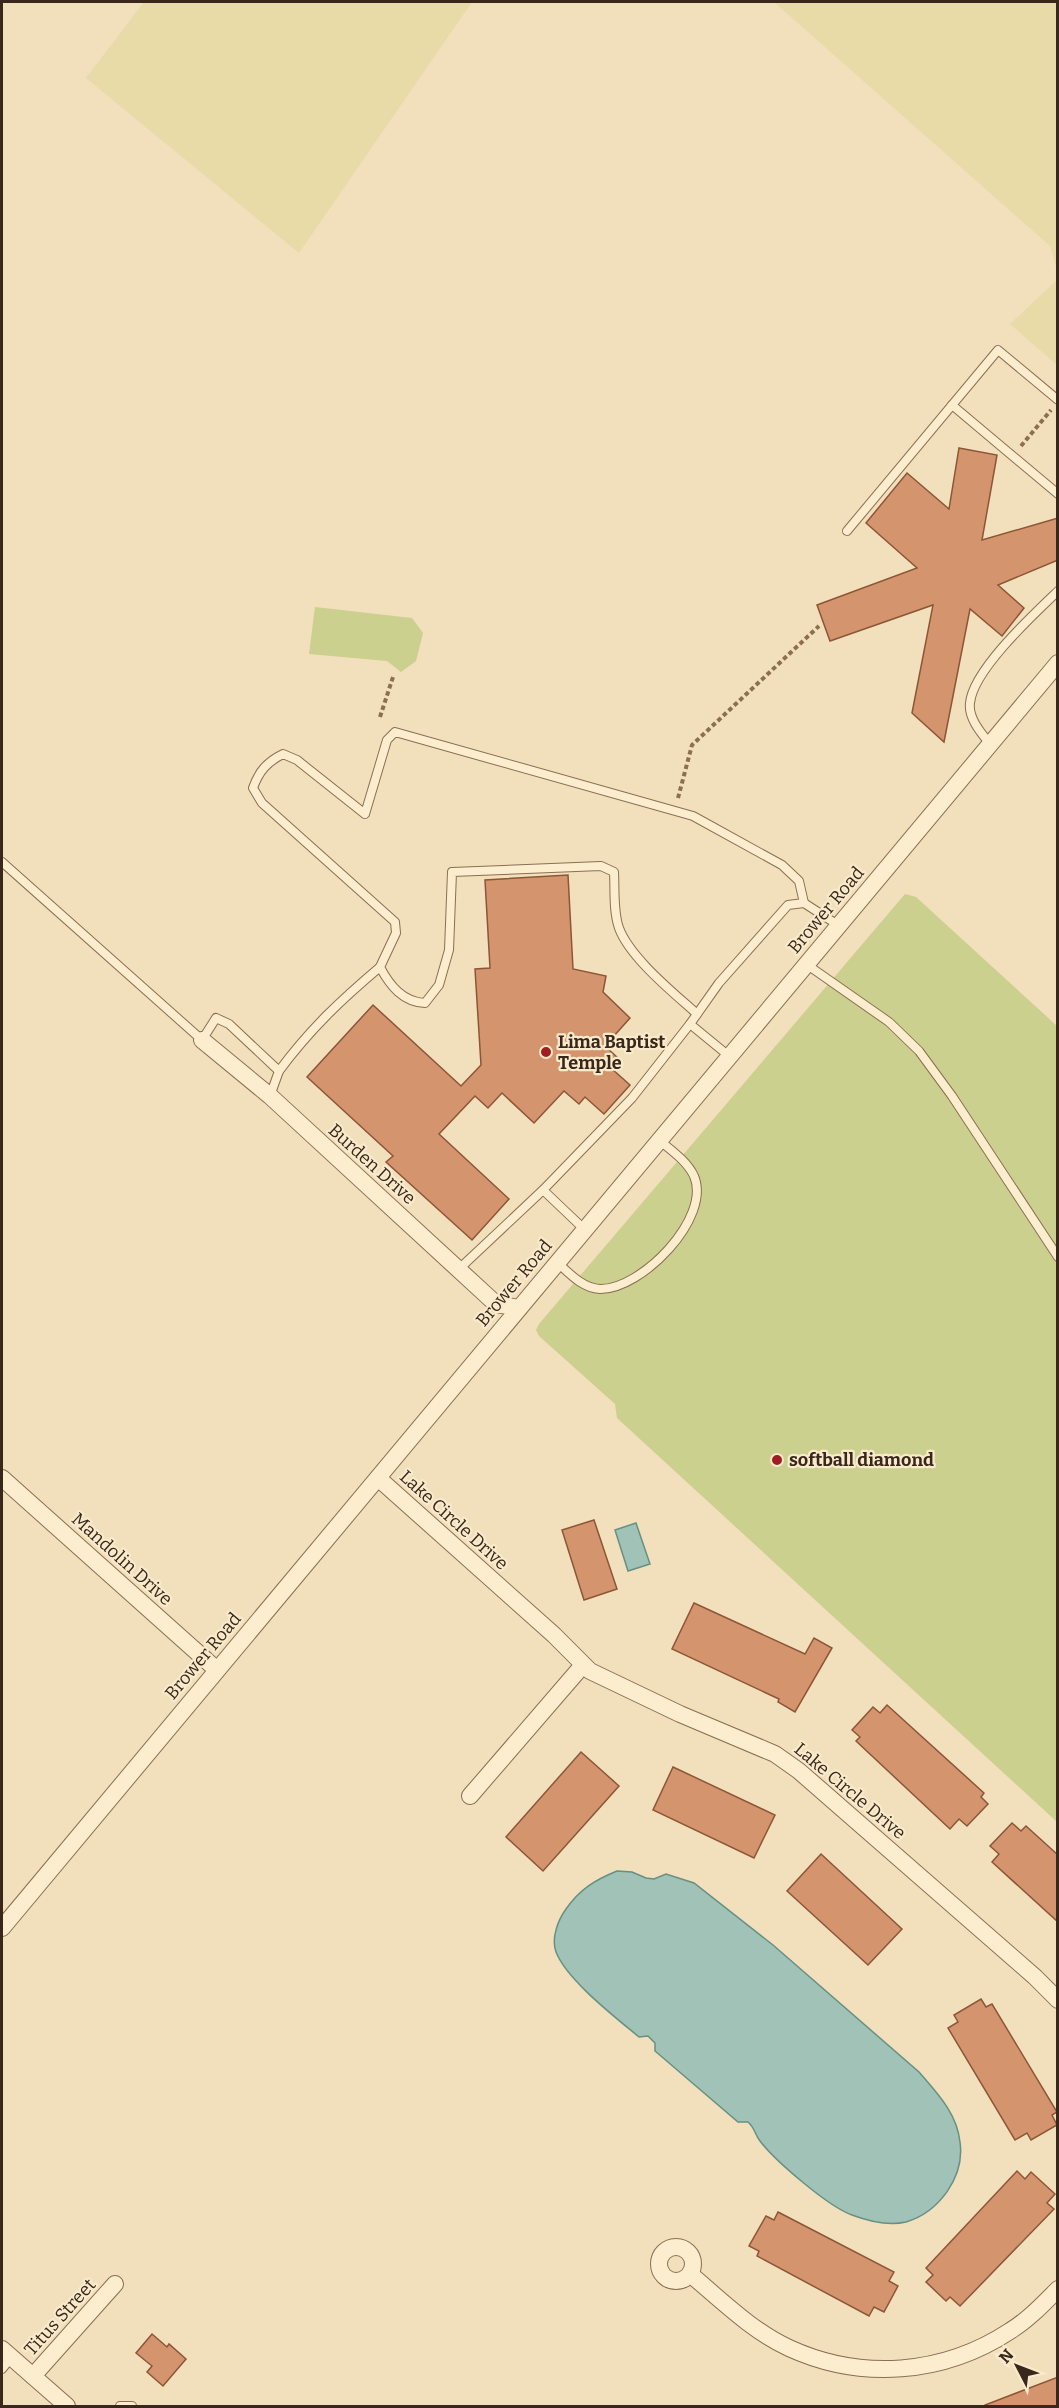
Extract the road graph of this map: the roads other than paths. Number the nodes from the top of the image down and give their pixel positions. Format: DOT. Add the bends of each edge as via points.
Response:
graph roads {
  1 [pos="1058,402"];
  2 [pos="952,405"];
  3 [pos="1058,494"];
  4 [pos="847,531"];
  5 [pos="1058,591"];
  6 [pos="1058,663"];
  7 [pos="990,744"];
  8 [pos="2,862"];
  9 [pos="804,903"];
  10 [pos="838,926"];
  11 [pos="806,964"];
  12 [pos="380,967"];
  13 [pos="697,1014"];
  14 [pos="690,1024"];
  15 [pos="202,1040"];
  16 [pos="729,1056"];
  17 [pos="279,1071"];
  18 [pos="270,1096"];
  19 [pos="659,1140"];
  20 [pos="543,1190"];
  21 [pos="584,1229"];
  22 [pos="1058,1257"];
  23 [pos="557,1262"];
  24 [pos="459,1269"];
  25 [pos="519,1308"];
  26 [pos="2,1478"];
  27 [pos="378,1478"];
  28 [pos="583,1665"];
  29 [pos="217,1670"];
  30 [pos="470,1796"];
  31 [pos="2,1928"];
  32 [pos="1058,2000"];
  33 [pos="690,2274"];
  34 [pos="115,2284"];
  35 [pos="1058,2289"];
  36 [pos="5,2359"];
  37 [pos="33,2376"];
  38 [pos="61,2405"];
  39 [pos="120,2406"];
  40 [pos="132,2406"];
  1 -- 2 [label="lane" via="998,350"];
  2 -- 3 [label="lane"];
  2 -- 4 [label="lane"];
  5 -- 7 [label="lane" via="1002,649 974,689 969,704 972,718"];
  6 -- 7 [label="street, Brower Road"];
  7 -- 10 [label="street, Brower Road"];
  8 -- 15 [label="lane"];
  9 -- 10 [label="lane"];
  9 -- 12 [label="lane" via="799,881 782,865 693,816 395,732 387,740 365,814 297,760 283,754 258,773 253,788 262,803 395,922 396,933"];
  9 -- 13 [label="lane" via="788,905"];
  10 -- 11 [label="street, Brower Road"];
  11 -- 16 [label="street, Brower Road"];
  11 -- 22 [label="lane" via="889,1022 919,1051"];
  12 -- 13 [label="lane" via="390,986 413,1003 425,1003 439,985 449,950 452,872 601,866 614,872 619,927 630,947"];
  12 -- 17 [label="lane" via="334,1006"];
  13 -- 14 [label="lane"];
  14 -- 16 [label="lane"];
  14 -- 20 [label="lane" via="632,1098"];
  15 -- 17 [label="lane" via="216,1018 229,1024"];
  15 -- 18 [label="street, Burden Drive"];
  16 -- 19 [label="street, Brower Road"];
  17 -- 18 [label="lane"];
  18 -- 24 [label="street, Burden Drive"];
  19 -- 21 [label="street, Brower Road"];
  19 -- 23 [label="lane" via="686,1164 696,1185 694,1205 674,1243 640,1275 609,1288 590,1287"];
  20 -- 21 [label="lane"];
  20 -- 24 [label="lane"];
  21 -- 23 [label="street, Brower Road"];
  23 -- 25 [label="street, Brower Road"];
  24 -- 25 [label="street, Burden Drive" via="496,1304"];
  25 -- 27 [label="street, Brower Road"];
  26 -- 29 [label="street, Mandolin Drive"];
  27 -- 28 [label="street, Lake Circle Drive" via="555,1635"];
  27 -- 29 [label="street, Brower Road"];
  28 -- 30 [label="street"];
  28 -- 32 [label="street, Lake Circle Drive" via="791,1765"];
  29 -- 31 [label="street, Brower Road"];
  33 -- 35 [label="street" via="758,2330 788,2348 854,2368 877,2369 927,2367 988,2344 1012,2331"];
  34 -- 37 [label="street, Titus Street"];
  36 -- 37 [label="street"];
  37 -- 38 [label="street"];
  39 -- 40 [label="lane"];
}
